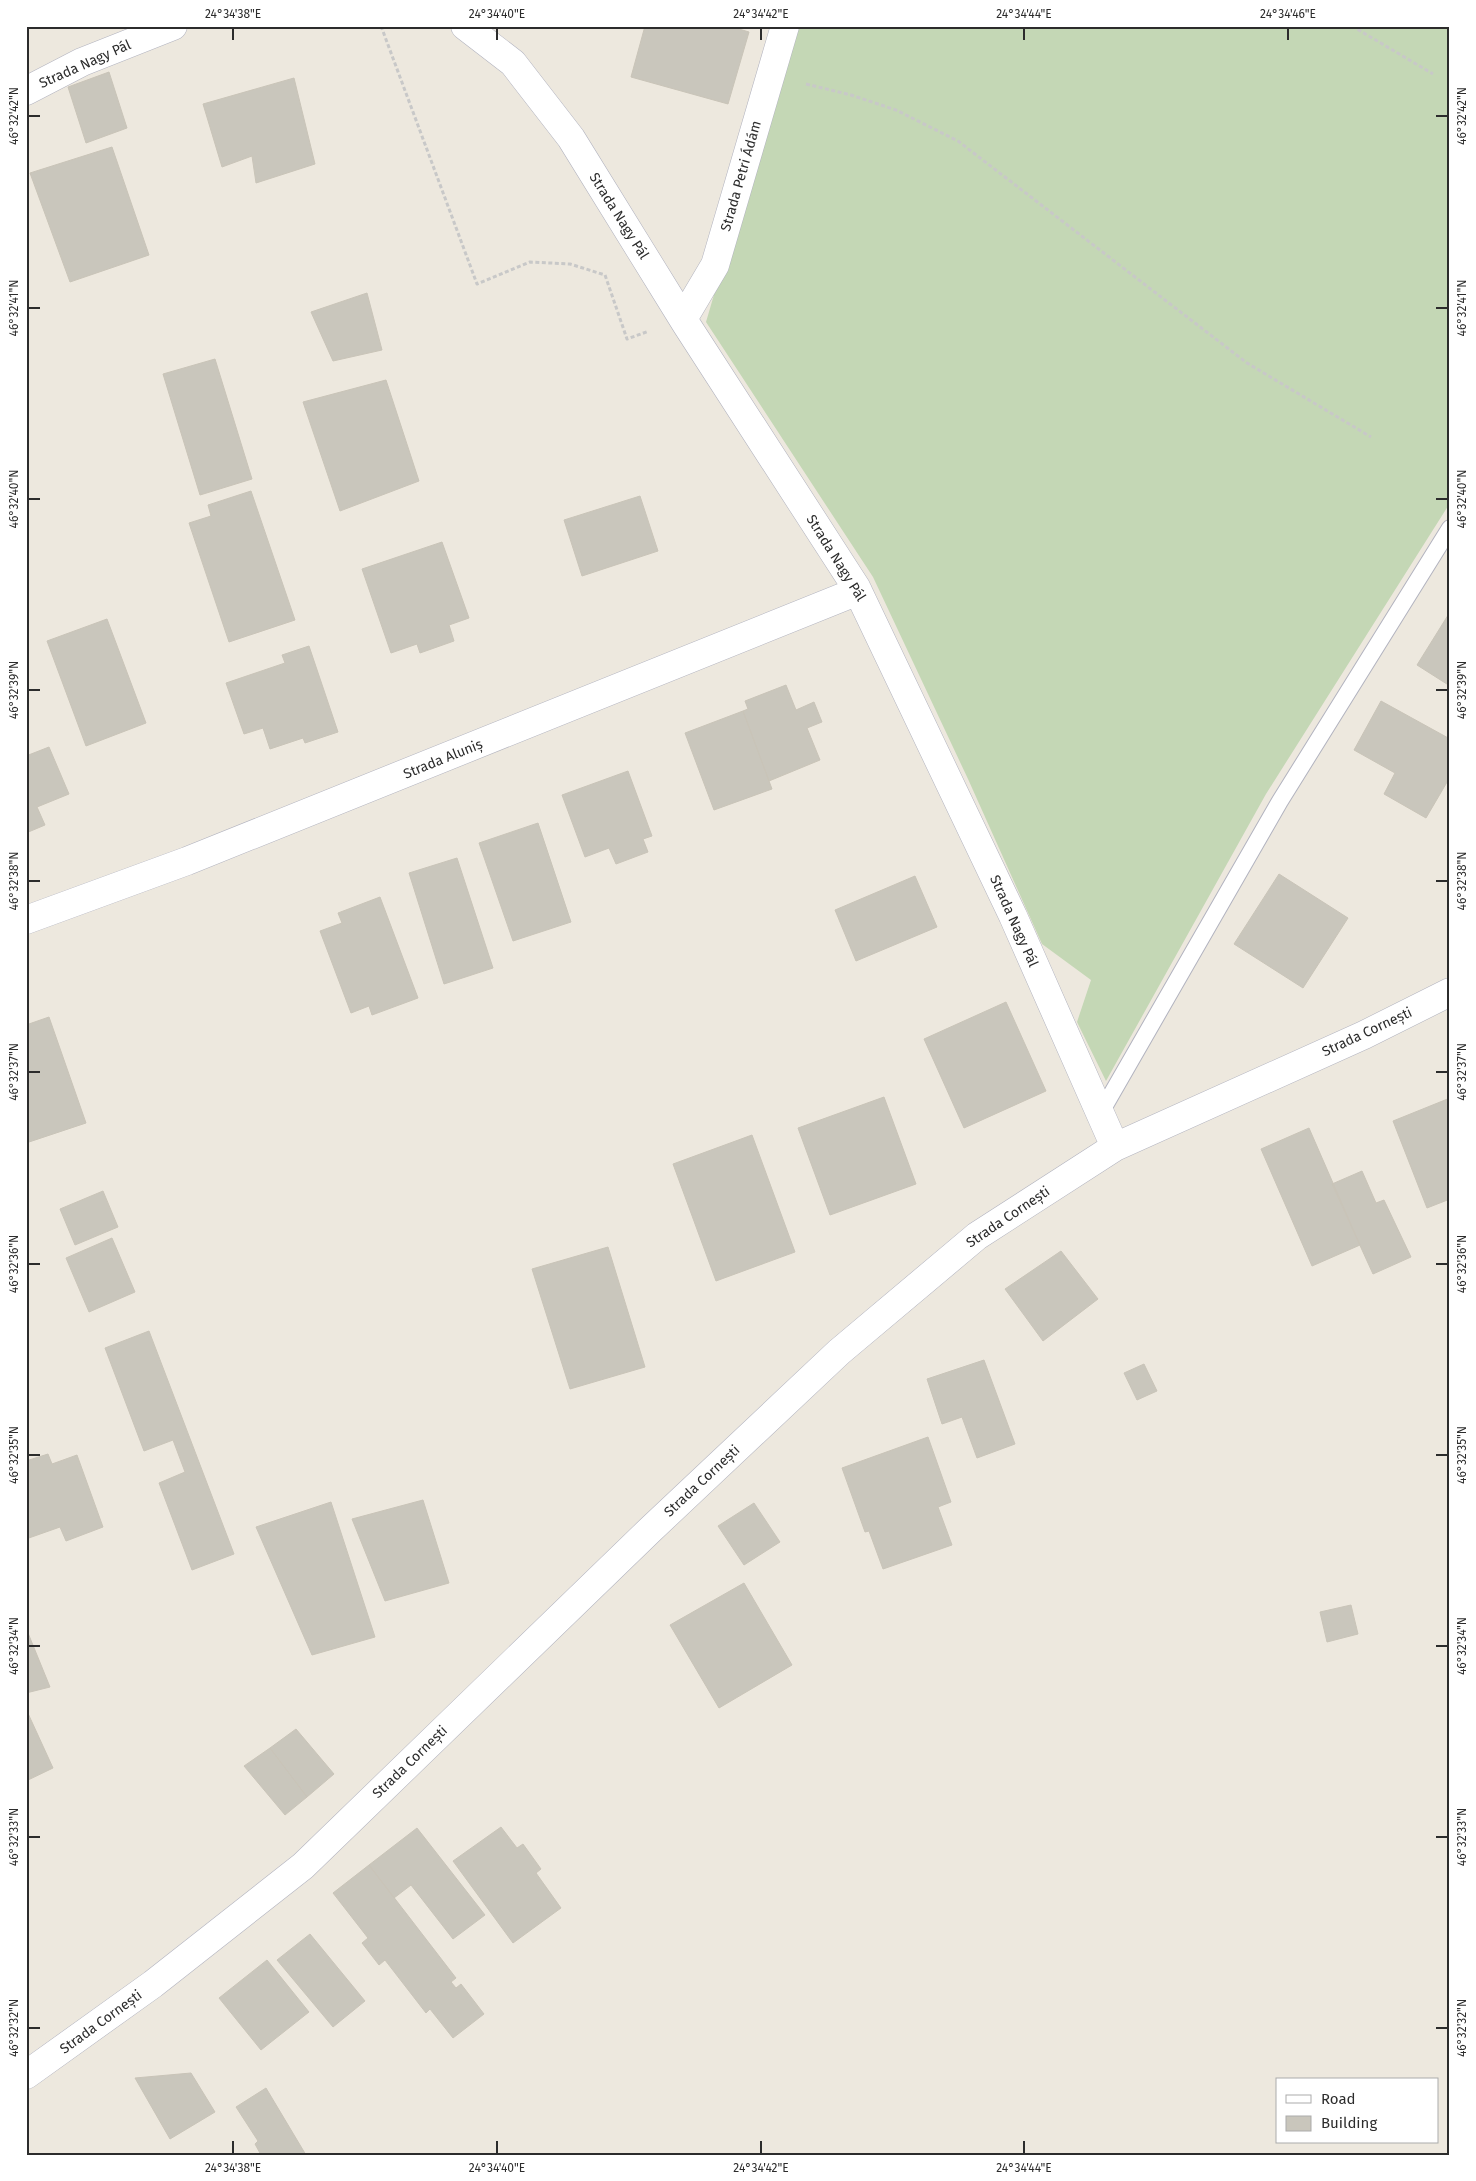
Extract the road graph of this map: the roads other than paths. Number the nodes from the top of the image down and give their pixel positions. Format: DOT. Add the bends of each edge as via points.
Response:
graph roads {
  1 [pos="173,26"];
  2 [pos="465,26"];
  3 [pos="785,26"];
  4 [pos="26,91"];
  5 [pos="683,319"];
  6 [pos="1450,528"];
  7 [pos="858,591"];
  8 [pos="26,920"];
  9 [pos="1450,992"];
  10 [pos="1100,1114"];
  11 [pos="1115,1147"];
  12 [pos="26,2076"];
  1 -- 4 [label="street, Strada Nagy Pál" via="82,62"];
  2 -- 5 [label="street, Strada Nagy Pál" via="512,63 571,138"];
  3 -- 5 [label="street, Strada Petri Ádám" via="715,265"];
  5 -- 7 [label="street, Strada Nagy Pál"];
  6 -- 10 [label="lane" via="1280,801"];
  7 -- 8 [label="street, Strada Aluniș" via="187,861"];
  7 -- 10 [label="street, Strada Nagy Pál" via="1013,916"];
  9 -- 11 [label="street, Strada Cornești" via="1364,1035"];
  10 -- 11 [label="street, Strada Nagy Pál"];
  11 -- 12 [label="street, Strada Cornești" via="978,1236 839,1352 303,1866 154,1984"];
}
